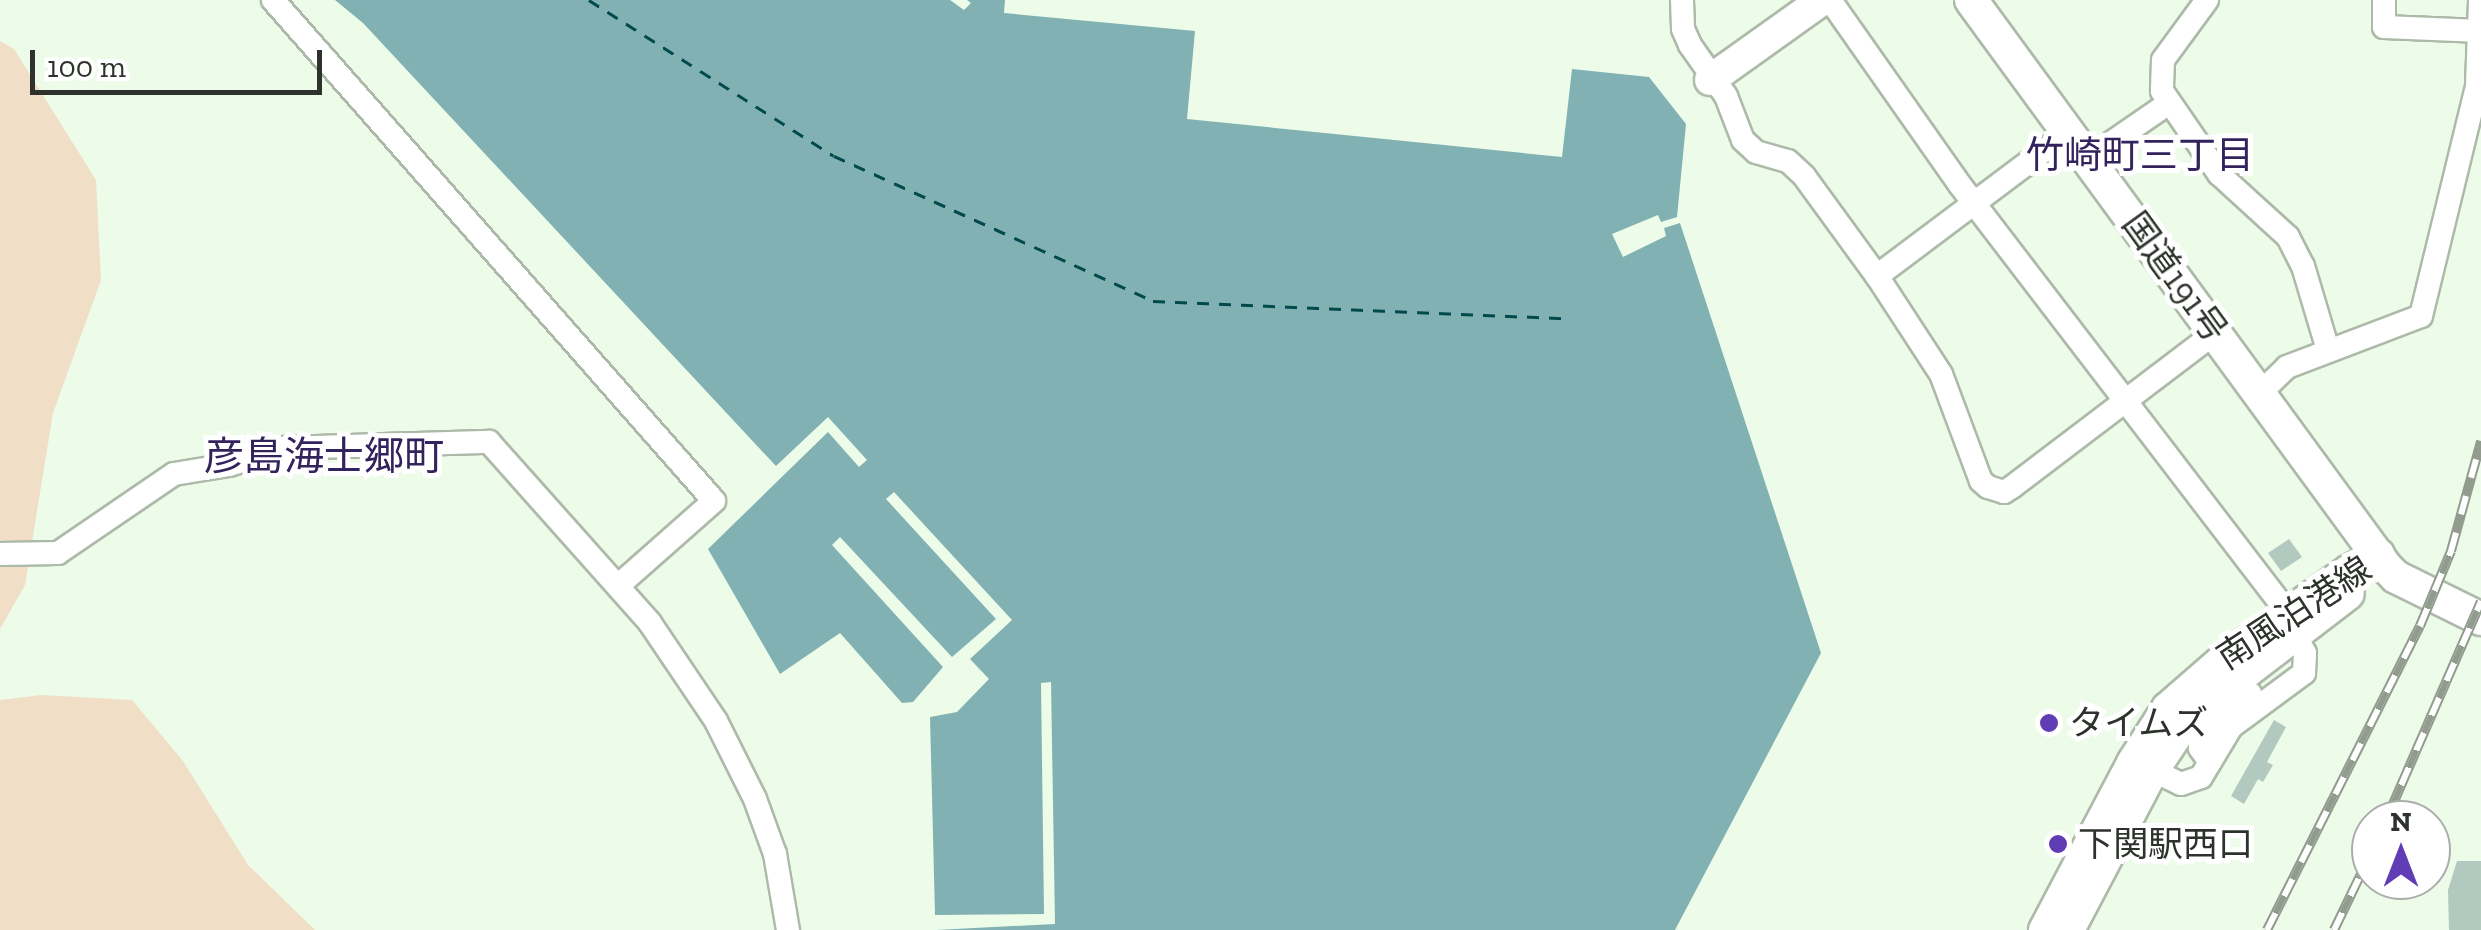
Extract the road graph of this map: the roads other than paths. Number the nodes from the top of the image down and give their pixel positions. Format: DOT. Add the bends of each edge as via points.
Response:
graph roads {
  1 [pos="273,0"];
  2 [pos="1682,0"];
  3 [pos="1822,0"];
  4 [pos="1830,0"];
  5 [pos="1971,0"];
  6 [pos="2207,0"];
  7 [pos="2384,0"];
  8 [pos="2480,0"];
  9 [pos="2480,32"];
  10 [pos="1710,80"];
  11 [pos="2169,103"];
  12 [pos="2079,144"];
  13 [pos="1974,201"];
  14 [pos="1878,276"];
  15 [pos="2216,332"];
  16 [pos="2328,350"];
  17 [pos="2260,393"];
  18 [pos="2122,401"];
  19 [pos="0,554"];
  20 [pos="2379,554"];
  21 [pos="618,586"];
  22 [pos="2481,595"];
  23 [pos="2481,619"];
  24 [pos="2291,624"];
  25 [pos="2143,766"];
  26 [pos="788,930"];
  27 [pos="2044,930"];
  28 [pos="2069,930"];
  1 -- 21 [label="street" via="714,501"];
  2 -- 10 [label="street" via="1682,29"];
  3 -- 10 [label="main road"];
  4 -- 13 [label="street"];
  5 -- 12 [label="highway, 国道191号"];
  6 -- 11 [label="street" via="2163,60 2162,91"];
  7 -- 9 [label="street" via="2384,27"];
  8 -- 9 [label="street"];
  9 -- 16 [label="street" via="2477,86 2421,316"];
  10 -- 14 [label="street" via="1726,96 1748,147 1804,176"];
  11 -- 12 [label="street"];
  11 -- 16 [label="street" via="2219,174 2288,237 2304,266"];
  12 -- 13 [label="street"];
  12 -- 15 [label="highway, 国道191号"];
  13 -- 14 [label="street"];
  13 -- 18 [label="street"];
  14 -- 18 [label="street" via="1942,374 1980,481 1988,487 2012,487"];
  15 -- 17 [label="highway, 国道191号"];
  15 -- 18 [label="street"];
  16 -- 17 [label="street" via="2287,367"];
  17 -- 20 [label="highway, 国道191号"];
  18 -- 24 [label="street"];
  19 -- 21 [label="street" via="58,553 174,474 284,448 490,442"];
  20 -- 22 [label="highway"];
  20 -- 23 [label="highway, 国道191号" via="2396,578"];
  20 -- 24 [label="main road, 南風泊港線"];
  21 -- 26 [label="street" via="678,659 740,768 775,854"];
  24 -- 25 [label="main road, 南風泊港線"];
  24 -- 25 [label="main road, 南風泊港線" via="2210,668 2167,708"];
  24 -- 25 [label="street" via="2307,660 2299,678 2230,728 2200,777 2188,784"];
  25 -- 27 [label="main road, 南風泊港線"];
  25 -- 28 [label="main road, 南風泊港線"];
}
